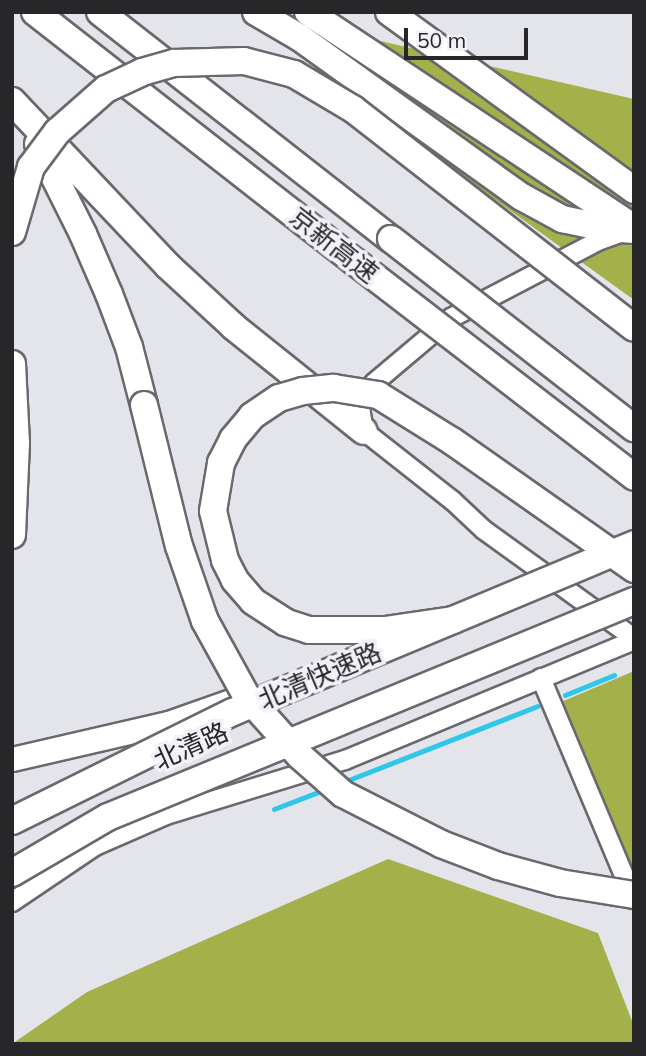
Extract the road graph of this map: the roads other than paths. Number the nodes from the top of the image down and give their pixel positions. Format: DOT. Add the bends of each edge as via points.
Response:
graph roads {
  1 [pos="35,12"];
  2 [pos="100,12"];
  3 [pos="257,12"];
  4 [pos="308,12"];
  5 [pos="389,12"];
  6 [pos="17,108"];
  7 [pos="634,190"];
  8 [pos="633,229"];
  9 [pos="12,232"];
  10 [pos="634,328"];
  11 [pos="12,363"];
  12 [pos="634,428"];
  13 [pos="363,430"];
  14 [pos="634,477"];
  15 [pos="12,535"];
  16 [pos="634,547"];
  17 [pos="634,569"];
  18 [pos="554,581"];
  19 [pos="634,598"];
  20 [pos="595,612"];
  21 [pos="453,620"];
  22 [pos="634,639"];
  23 [pos="541,678"];
  24 [pos="12,759"];
  25 [pos="12,821"];
  26 [pos="12,871"];
  27 [pos="634,897"];
  28 [pos="12,902"];
  1 -- 14 [label="highway, 京新高速, bridge"];
  2 -- 12 [label="highway, 京新高速, bridge"];
  3 -- 8 [label="highway" via="299,37 522,197 562,219"];
  4 -- 8 [label="highway"];
  5 -- 7 [label="highway"];
  6 -- 13 [label="highway" via="168,266 234,327"];
  6 -- 27 [label="highway, bridge" via="89,246 128,347 179,546 205,621 247,697 300,756 343,794 441,844 498,866"];
  8 -- 13 [label="street" via="598,241 451,318 374,383 360,407"];
  9 -- 10 [label="highway, bridge" via="31,167 70,118 106,89 174,63 244,61 295,74 353,109"];
  11 -- 15 [label="highway" via="16,443"];
  13 -- 18 [label="street"];
  16 -- 18 [label="main road, 北清路"];
  16 -- 21 [label="highway, 北清快速路, bridge"];
  17 -- 21 [label="highway, bridge" via="452,441 378,396 334,388 303,391 279,398 252,416 220,463 213,511 225,560 253,601 285,622 309,630 385,630"];
  18 -- 20 [label="street"];
  18 -- 24 [label="main road, 北清路" via="168,723"];
  19 -- 20 [label="main road, 北清路"];
  19 -- 26 [label="highway, 北清快速路, bridge" via="108,817"];
  20 -- 22 [label="street"];
  20 -- 26 [label="main road, 北清路" via="120,808"];
  21 -- 25 [label="highway, 北清快速路, bridge" via="233,712"];
  22 -- 23 [label="street, 北清路"];
  23 -- 27 [label="street"];
  23 -- 28 [label="street, 北清路" via="345,760 166,815 95,846"];
}
